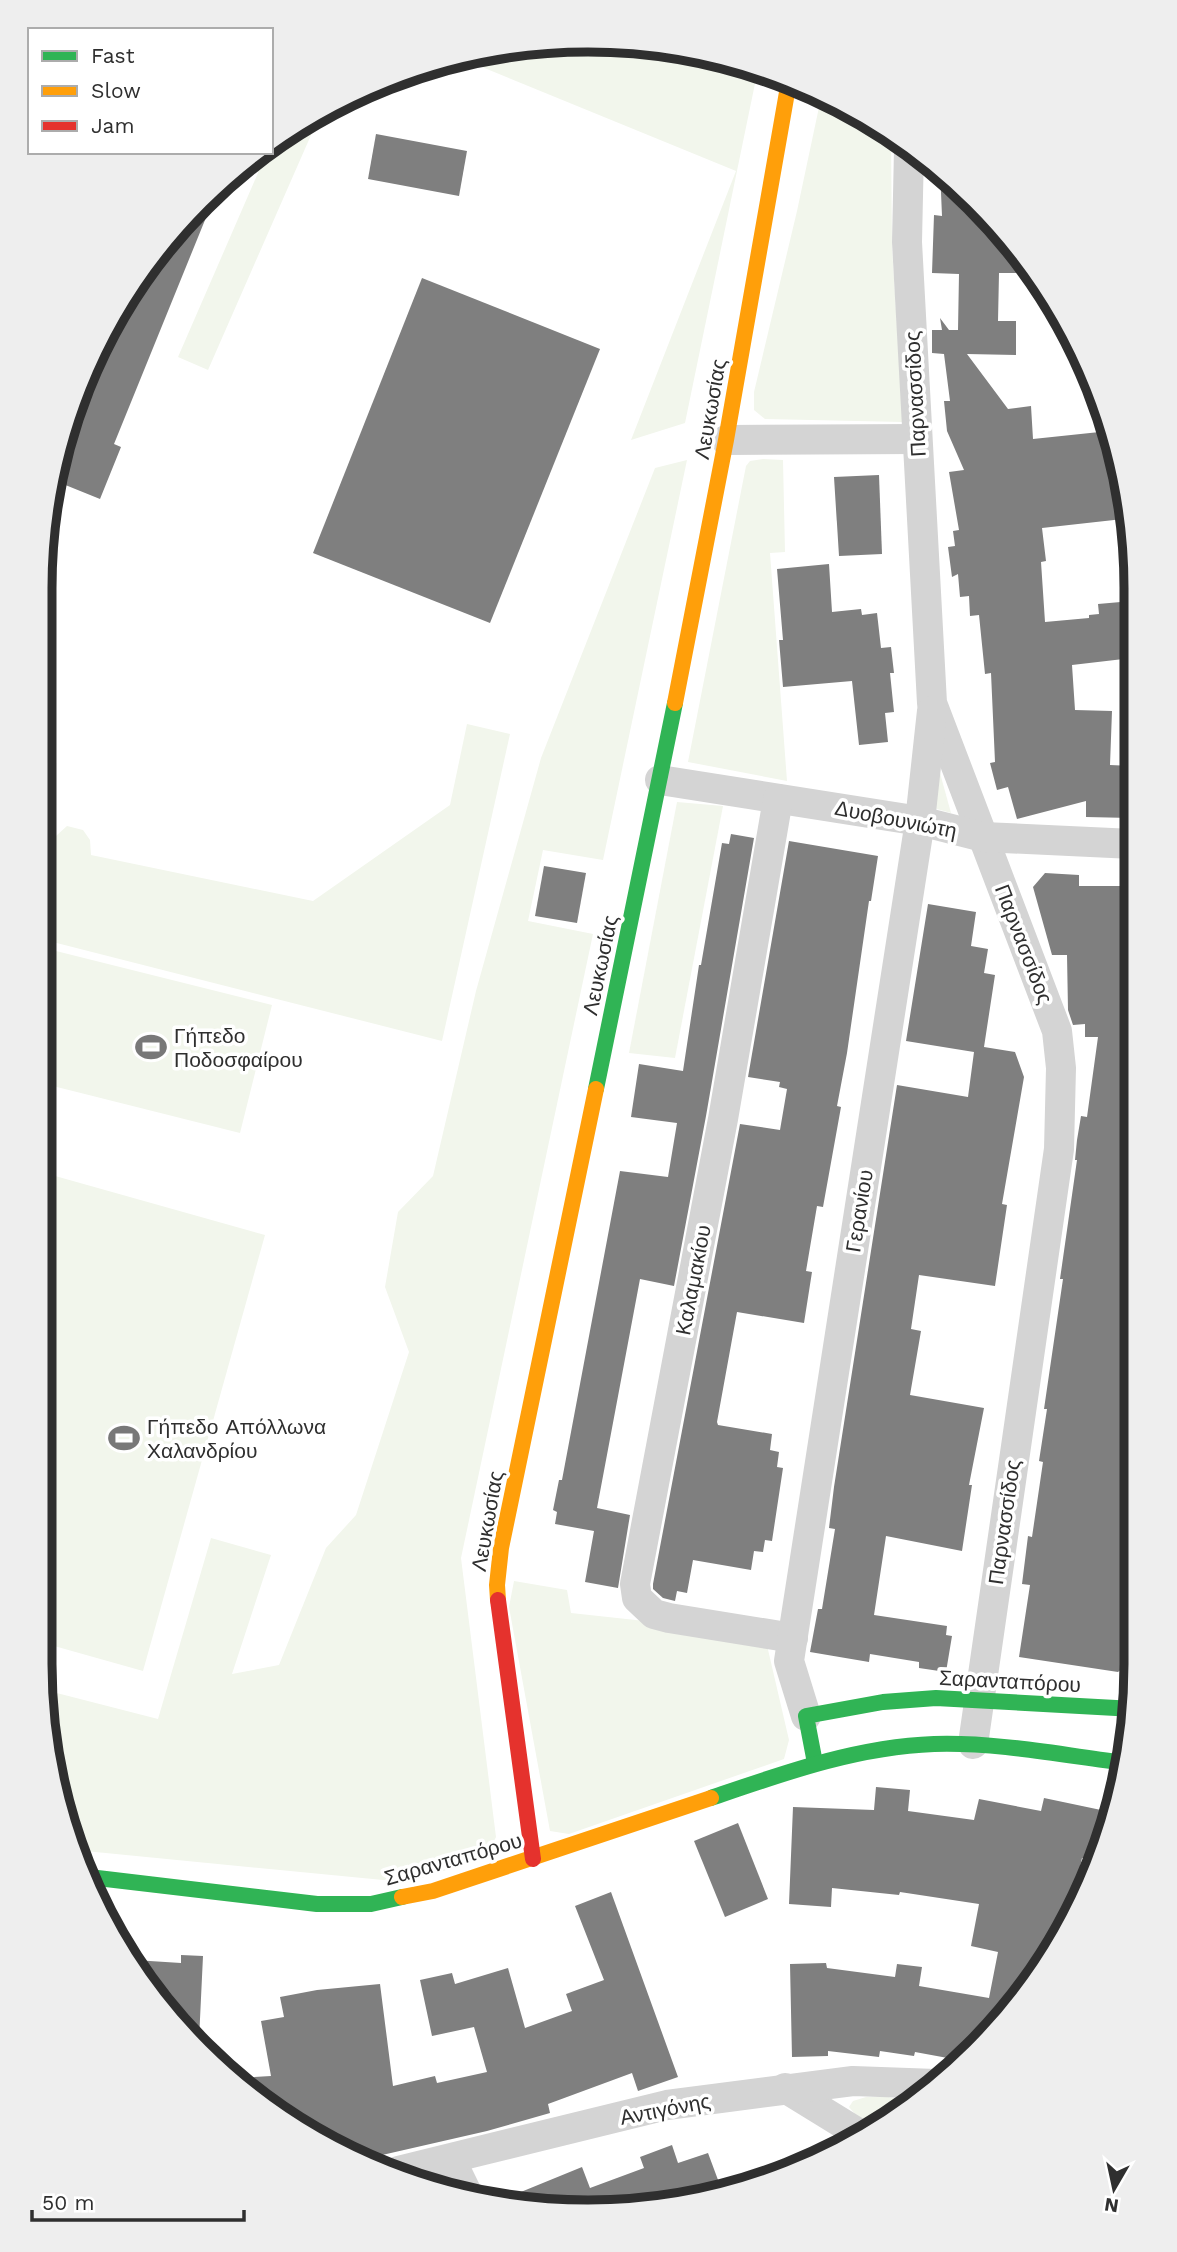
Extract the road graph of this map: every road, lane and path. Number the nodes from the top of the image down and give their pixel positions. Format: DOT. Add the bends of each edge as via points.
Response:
graph roads {
  1 [pos="787,91"];
  2 [pos="909,159"];
  3 [pos="917,439"];
  4 [pos="726,440"];
  5 [pos="932,703"];
  6 [pos="660,780"];
  7 [pos="778,799"];
  8 [pos="920,821"];
  9 [pos="983,837"];
  10 [pos="1124,845"];
  11 [pos="793,1638"];
  12 [pos="978,1699"];
  13 [pos="1122,1708"];
  14 [pos="806,1716"];
  15 [pos="973,1744"];
  16 [pos="1115,1762"];
  17 [pos="815,1763"];
  18 [pos="533,1858"];
  19 [pos="97,1878"];
  20 [pos="921,2083"];
  21 [pos="785,2088"];
  22 [pos="853,2130"];
  23 [pos="451,2160"];
  24 [pos="409,2169"];
  25 [pos="463,2184"];
  1 -- 4 [label="street, Λευκωσίας"];
  2 -- 3 [label="street, Παρνασσίδος" via="907,242"];
  3 -- 4 [label="street"];
  3 -- 5 [label="street, Παρνασσίδος"];
  4 -- 6 [label="street, Λευκωσίας"];
  5 -- 8 [label="street, Γερανίου"];
  5 -- 9 [label="street, Παρνασσίδος"];
  6 -- 7 [label="street, Δυοβουνιώτη"];
  6 -- 18 [label="street, Λευκωσίας" via="501,1548 499,1619"];
  7 -- 8 [label="street, Δυοβουνιώτη"];
  7 -- 11 [label="street, Καλαμακίου" via="721,1133 635,1584 637,1598 654,1614"];
  8 -- 9 [label="street, Δυοβουνιώτη"];
  8 -- 11 [label="street, Γερανίου"];
  9 -- 10 [label="street, Δυοβουνιώτη"];
  9 -- 12 [label="street, Παρνασσίδος" via="1057,1031 1061,1080 1059,1149"];
  11 -- 14 [label="street, Γερανίου" via="789,1661"];
  12 -- 13 [label="street, Σαρανταπόρου"];
  12 -- 14 [label="street, Σαρανταπόρου" via="883,1702"];
  12 -- 15 [label="street, Παρνασσίδος"];
  14 -- 17 [label="street"];
  15 -- 16 [label="street, Σαρανταπόρου"];
  15 -- 17 [label="street, Σαρανταπόρου" via="884,1749"];
  17 -- 18 [label="street, Σαρανταπόρου"];
  18 -- 19 [label="street, Σαρανταπόρου" via="433,1891 372,1904 317,1904"];
  20 -- 21 [label="street, Αντιγόνης" via="853,2081"];
  21 -- 22 [label="street"];
  21 -- 23 [label="street, Αντιγόνης" via="667,2105"];
  23 -- 24 [label="street, Αντιγόνης"];
  23 -- 25 [label="street"];
}
